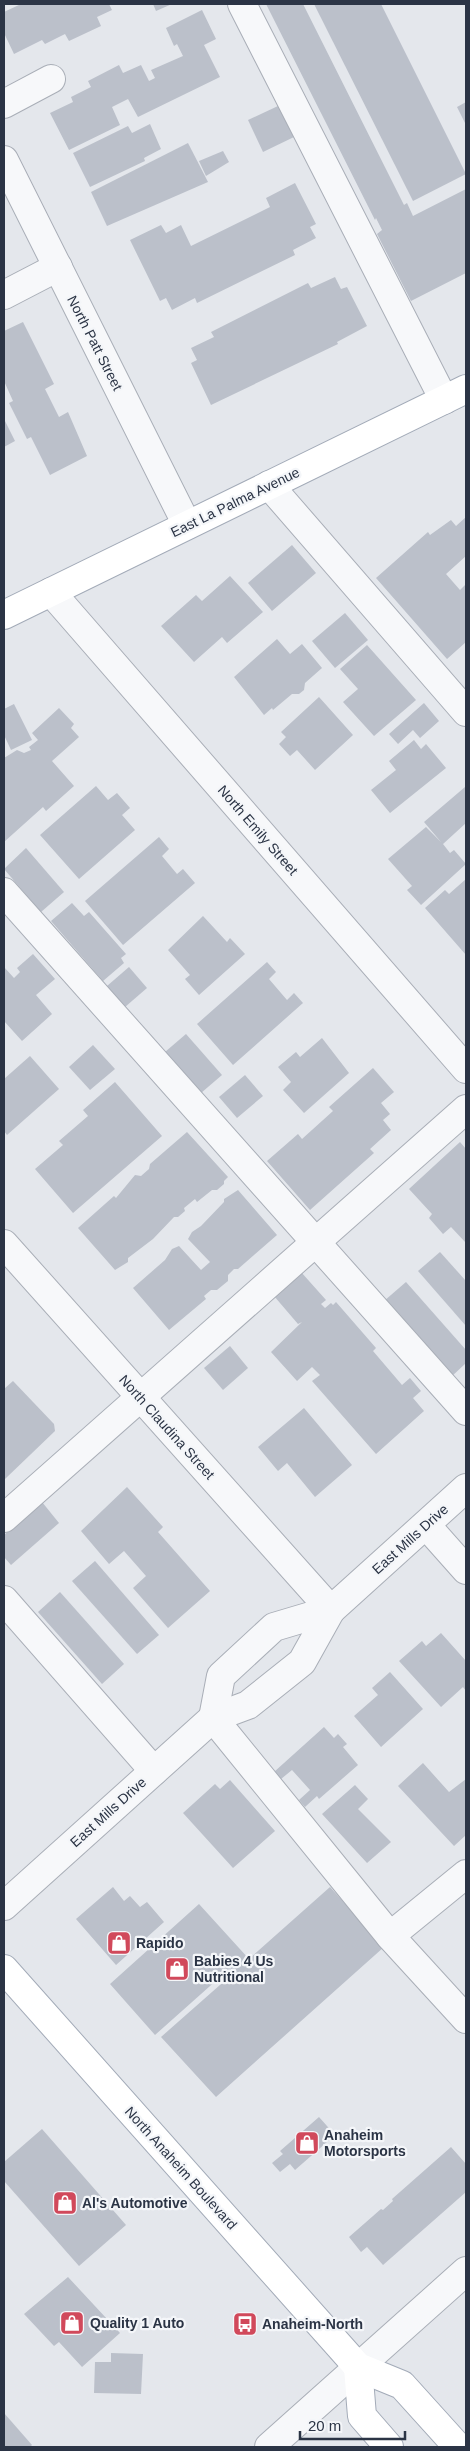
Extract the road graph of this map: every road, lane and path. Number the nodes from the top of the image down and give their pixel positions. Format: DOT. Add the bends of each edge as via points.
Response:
graph roads {
  1 [pos="242,4"];
  2 [pos="51,80"];
  3 [pos="4,104"];
  4 [pos="4,160"];
  5 [pos="58,267"];
  6 [pos="4,295"];
  7 [pos="455,394"];
  8 [pos="270,485"];
  9 [pos="187,525"];
  10 [pos="50,592"];
  11 [pos="4,614"];
  12 [pos="466,712"];
  13 [pos="4,892"];
  14 [pos="466,1069"];
  15 [pos="466,1109"];
  16 [pos="315,1243"];
  17 [pos="4,1244"];
  18 [pos="140,1397"];
  19 [pos="466,1410"];
  20 [pos="466,1488"];
  21 [pos="4,1518"];
  22 [pos="426,1525"];
  23 [pos="466,1570"];
  24 [pos="4,1600"];
  25 [pos="331,1610"];
  26 [pos="213,1718"];
  27 [pos="154,1771"];
  28 [pos="466,1874"];
  29 [pos="4,1906"];
  30 [pos="390,1936"];
  31 [pos="4,1969"];
  32 [pos="466,2019"];
  33 [pos="466,2271"];
  34 [pos="358,2366"];
  35 [pos="269,2447"];
  36 [pos="389,2447"];
  37 [pos="458,2447"];
  1 -- 7 [label="street"];
  2 -- 3 [label="street"];
  4 -- 5 [label="street, North Patt Street"];
  5 -- 6 [label="street"];
  5 -- 9 [label="street, North Patt Street"];
  7 -- 8 [label="main road, East La Palma Avenue"];
  8 -- 9 [label="main road, East La Palma Avenue"];
  8 -- 12 [label="street"];
  9 -- 10 [label="main road, East La Palma Avenue"];
  10 -- 11 [label="main road, East La Palma Avenue"];
  10 -- 14 [label="street, North Emily Street"];
  13 -- 16 [label="street"];
  15 -- 16 [label="street"];
  16 -- 18 [label="street"];
  16 -- 19 [label="street"];
  17 -- 18 [label="street, North Claudina Street"];
  18 -- 21 [label="street"];
  18 -- 25 [label="street, North Claudina Street"];
  20 -- 22 [label="street, East Mills Drive"];
  22 -- 23 [label="street"];
  22 -- 25 [label="street, East Mills Drive"];
  24 -- 27 [label="street"];
  25 -- 26 [label="street, East Mills Drive" via="302,1662 248,1705"];
  25 -- 26 [label="street, East Mills Drive" via="274,1627 221,1676"];
  26 -- 27 [label="street, East Mills Drive"];
  26 -- 30 [label="street"];
  27 -- 29 [label="street, East Mills Drive"];
  28 -- 30 [label="street"];
  30 -- 32 [label="street"];
  31 -- 34 [label="main road, North Anaheim Boulevard"];
  33 -- 34 [label="street"];
  34 -- 35 [label="street"];
  34 -- 36 [label="main road" via="362,2416"];
  34 -- 37 [label="main road, North Anaheim Boulevard" via="402,2385"];
}
